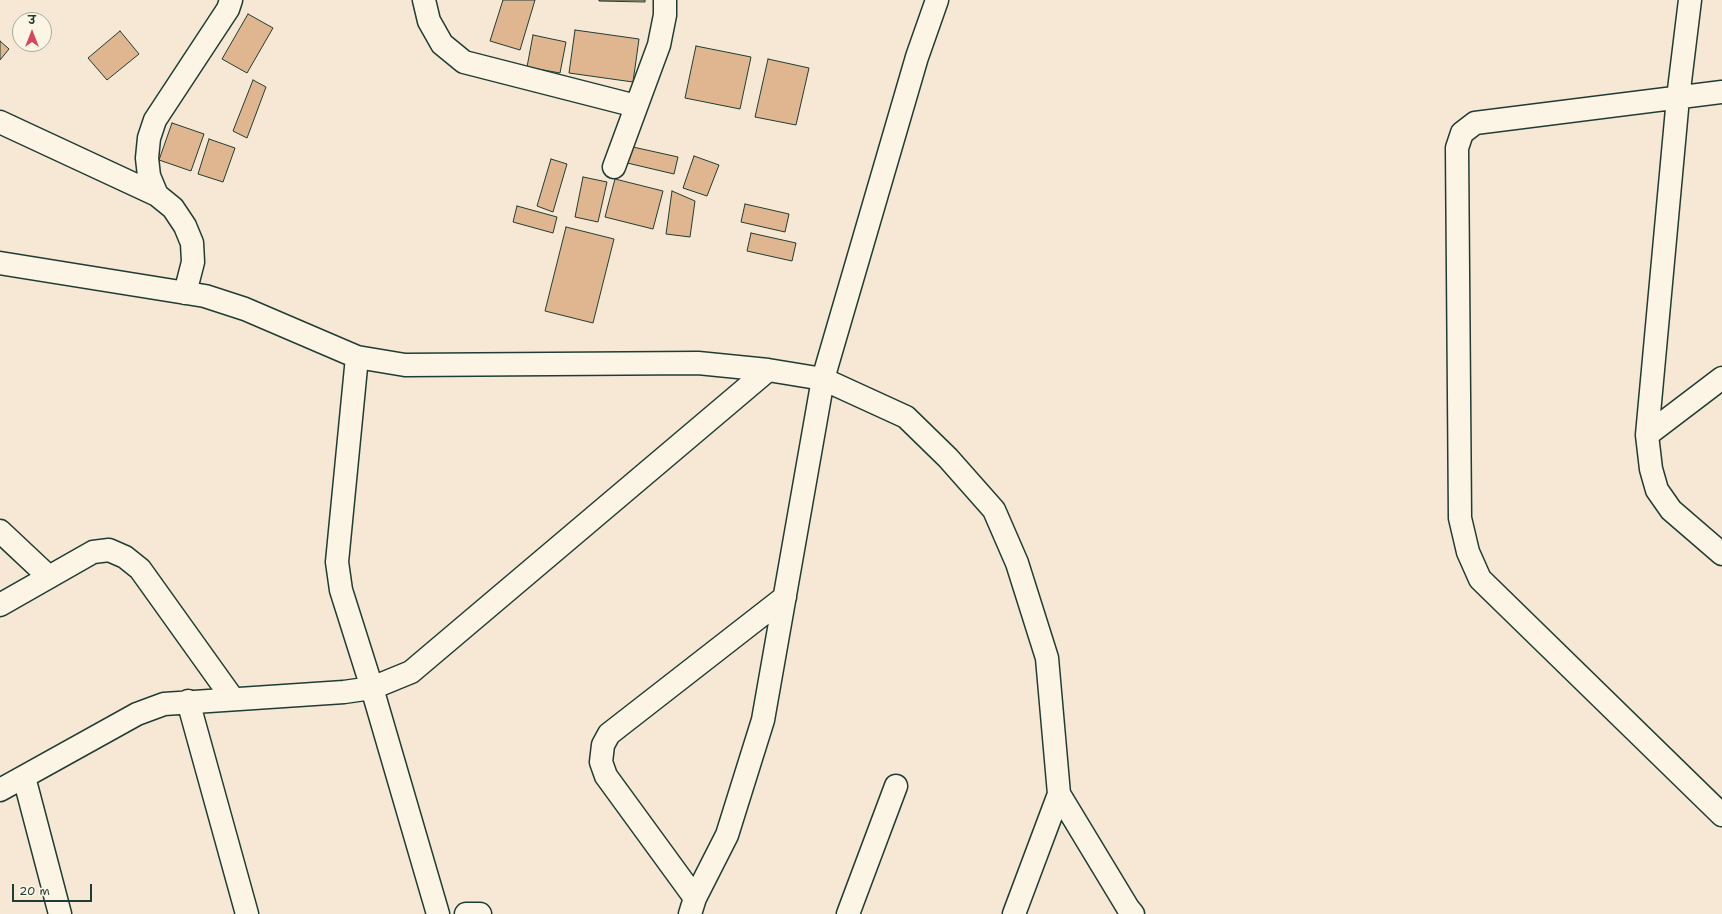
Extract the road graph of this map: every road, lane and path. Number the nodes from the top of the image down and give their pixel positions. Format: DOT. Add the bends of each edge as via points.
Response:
graph roads {
  1 [pos="231,0"];
  2 [pos="424,0"];
  3 [pos="665,0"];
  4 [pos="937,0"];
  5 [pos="1690,0"];
  6 [pos="1722,92"];
  7 [pos="1678,98"];
  8 [pos="636,106"];
  9 [pos="0,122"];
  10 [pos="614,167"];
  11 [pos="156,196"];
  12 [pos="0,263"];
  13 [pos="185,293"];
  14 [pos="357,357"];
  15 [pos="768,370"];
  16 [pos="1722,378"];
  17 [pos="823,379"];
  18 [pos="1646,435"];
  19 [pos="0,531"];
  20 [pos="1722,554"];
  21 [pos="49,577"];
  22 [pos="785,597"];
  23 [pos="0,605"];
  24 [pos="372,688"];
  25 [pos="233,699"];
  26 [pos="188,701"];
  27 [pos="24,777"];
  28 [pos="896,786"];
  29 [pos="0,790"];
  30 [pos="1059,794"];
  31 [pos="1722,815"];
  32 [pos="692,906"];
  33 [pos="60,914"];
  34 [pos="247,914"];
  35 [pos="438,914"];
  36 [pos="466,914"];
  37 [pos="480,914"];
  38 [pos="848,914"];
  39 [pos="1014,914"];
  40 [pos="1133,914"];
  1 -- 11 [label="street" via="228,9 155,120 146,158"];
  2 -- 8 [label="street" via="429,21 442,44 464,62"];
  3 -- 8 [label="street" via="660,45"];
  4 -- 17 [label="street" via="917,58"];
  5 -- 7 [label="street"];
  6 -- 7 [label="street"];
  7 -- 18 [label="street"];
  7 -- 31 [label="street" via="1475,123 1462,133 1457,148 1460,518 1468,552 1480,579"];
  8 -- 10 [label="street"];
  9 -- 11 [label="street"];
  11 -- 13 [label="street" via="173,208 192,243 193,262"];
  12 -- 13 [label="street"];
  13 -- 14 [label="street" via="205,296 245,309"];
  14 -- 15 [label="street" via="405,365 698,363"];
  14 -- 24 [label="street" via="337,562 341,590"];
  15 -- 17 [label="street"];
  15 -- 24 [label="street" via="411,672"];
  16 -- 18 [label="street"];
  17 -- 22 [label="street"];
  17 -- 30 [label="street" via="906,417 948,458 994,510 1017,563 1047,658"];
  18 -- 20 [label="street" via="1657,490 1671,510"];
  19 -- 21 [label="street"];
  21 -- 23 [label="street"];
  21 -- 25 [label="street" via="92,552 109,550 125,557 140,569"];
  22 -- 32 [label="street" via="763,720 727,835"];
  22 -- 32 [label="street" via="610,734 603,745 601,762 606,776"];
  24 -- 25 [label="street"];
  24 -- 35 [label="street"];
  25 -- 26 [label="street"];
  26 -- 27 [label="street" via="164,704 137,714"];
  26 -- 34 [label="street"];
  27 -- 29 [label="street"];
  27 -- 33 [label="street"];
  28 -- 38 [label="street"];
  30 -- 39 [label="street"];
  30 -- 40 [label="street"];
  36 -- 37 [label="street"];
}
